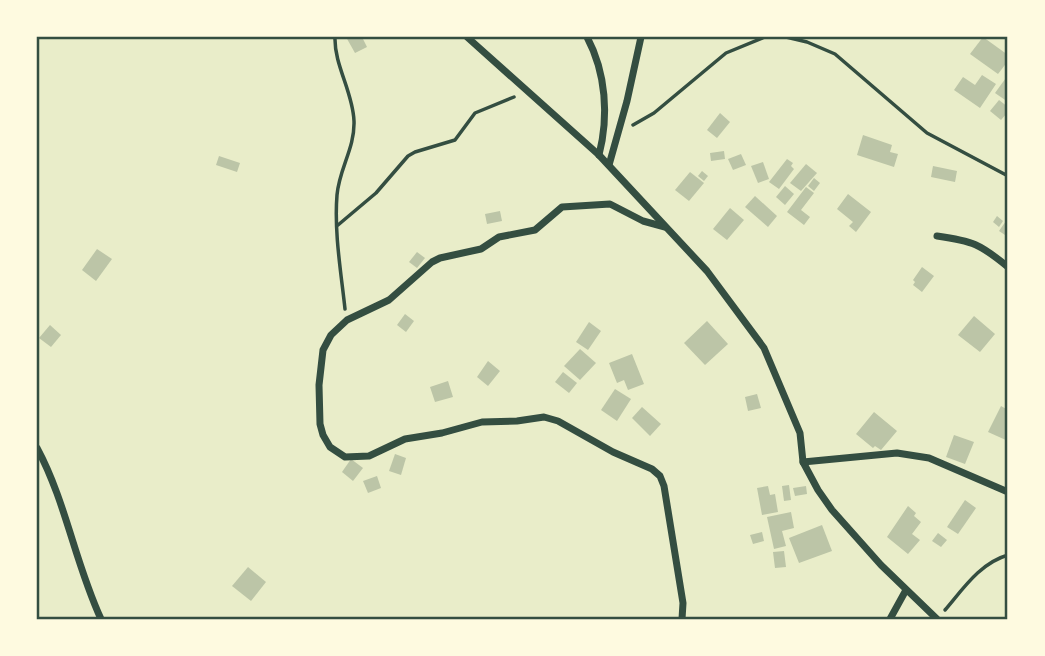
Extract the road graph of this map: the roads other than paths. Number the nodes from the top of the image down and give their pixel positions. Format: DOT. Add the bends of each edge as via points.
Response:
graph roads {
  1 [pos="467,37"];
  2 [pos="587,37"];
  3 [pos="641,37"];
  4 [pos="600,155"];
  5 [pos="609,165"];
  6 [pos="665,227"];
  7 [pos="937,236"];
  8 [pos="1008,267"];
  9 [pos="37,448"];
  10 [pos="803,462"];
  11 [pos="1008,492"];
  12 [pos="906,590"];
  13 [pos="101,619"];
  14 [pos="682,619"];
  15 [pos="890,619"];
  16 [pos="937,619"];
  1 -- 4 [label="street"];
  2 -- 4 [label="street" via="603,87"];
  3 -- 5 [label="street"];
  4 -- 5 [label="street"];
  5 -- 6 [label="street"];
  6 -- 10 [label="street" via="707,271 765,348 800,433"];
  6 -- 14 [label="street" via="610,204 562,207 535,230 499,237 481,249 432,262 389,300 347,320 331,335 323,350 320,424 330,447 345,457 369,456 405,439 482,422 544,417 644,465 660,476 664,486"];
  7 -- 8 [label="street" via="970,241"];
  9 -- 13 [label="street" via="52,477"];
  10 -- 11 [label="street" via="897,453 929,458"];
  10 -- 12 [label="street" via="832,510"];
  12 -- 15 [label="street"];
  12 -- 16 [label="street"];
}
